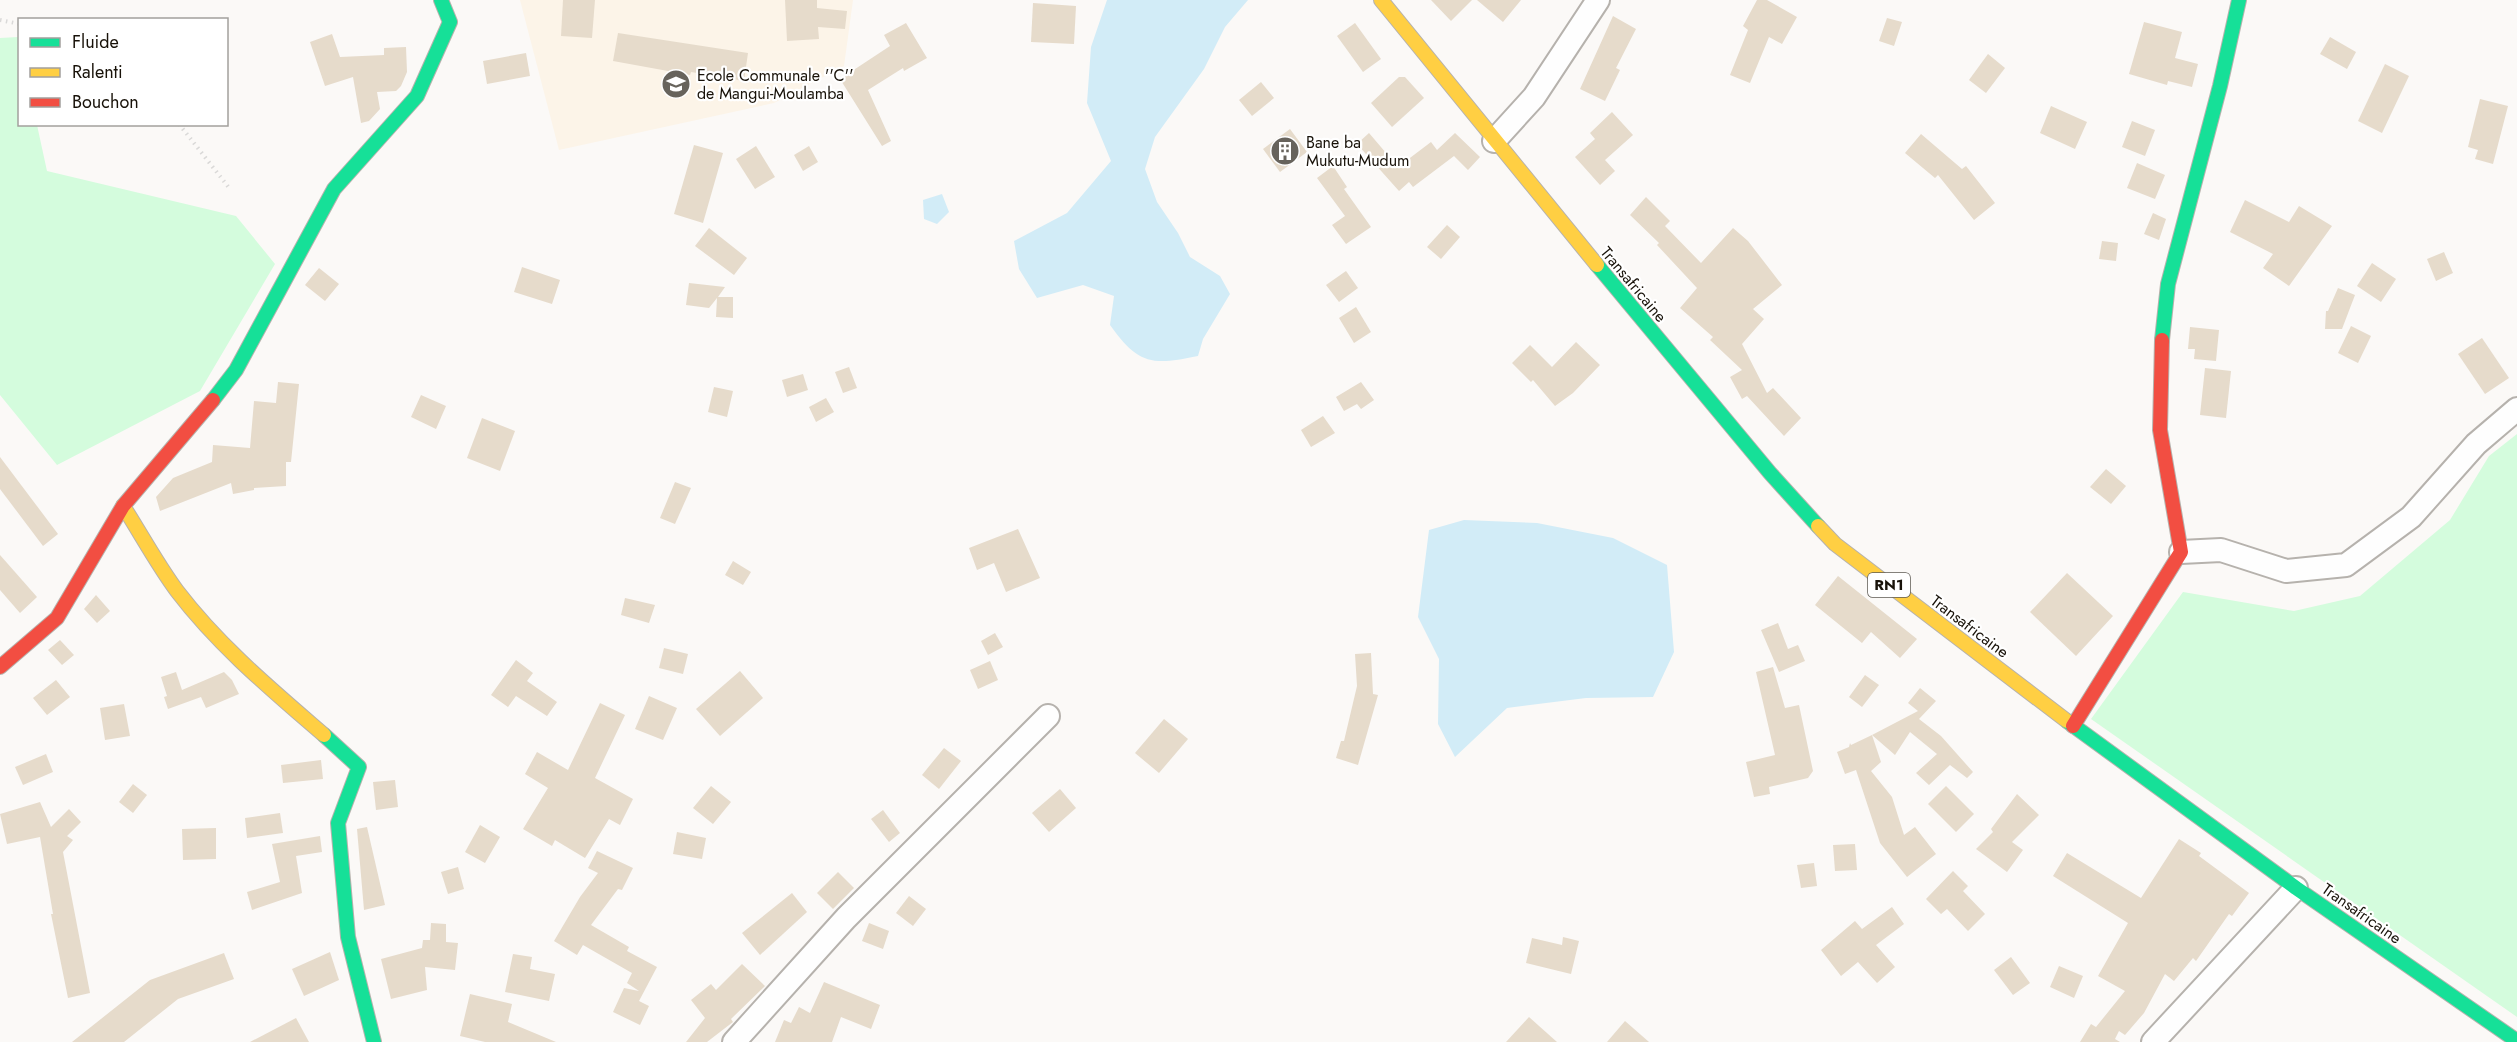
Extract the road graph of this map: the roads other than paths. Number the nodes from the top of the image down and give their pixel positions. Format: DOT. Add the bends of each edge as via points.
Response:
graph roads {
  1 [pos="441,0"];
  2 [pos="1381,0"];
  3 [pos="1598,0"];
  4 [pos="2239,0"];
  5 [pos="1494,141"];
  6 [pos="2517,409"];
  7 [pos="123,506"];
  8 [pos="2181,552"];
  9 [pos="0,667"];
  10 [pos="1048,716"];
  11 [pos="2073,726"];
  12 [pos="2296,888"];
  13 [pos="2517,1041"];
  14 [pos="374,1042"];
  15 [pos="734,1042"];
  16 [pos="2153,1042"];
  1 -- 7 [label="main road" via="450,22 417,96 334,189 236,370"];
  2 -- 5 [label="main road, Transafricaine / RN1"];
  3 -- 5 [label="street" via="1534,98"];
  4 -- 8 [label="main road" via="2168,284 2160,353 2160,430"];
  5 -- 11 [label="main road, Transafricaine / RN1" via="1770,473 1835,544"];
  6 -- 8 [label="street" via="2476,444 2410,518 2346,565 2286,571 2221,550"];
  7 -- 9 [label="main road" via="57,618"];
  7 -- 14 [label="main road" via="185,602 252,674 306,717 358,768 338,823 348,937"];
  8 -- 11 [label="main road"];
  10 -- 15 [label="street" via="846,918"];
  11 -- 12 [label="main road, Transafricaine / RN1"];
  12 -- 13 [label="main road, Transafricaine / RN1"];
  12 -- 16 [label="street"];
}
